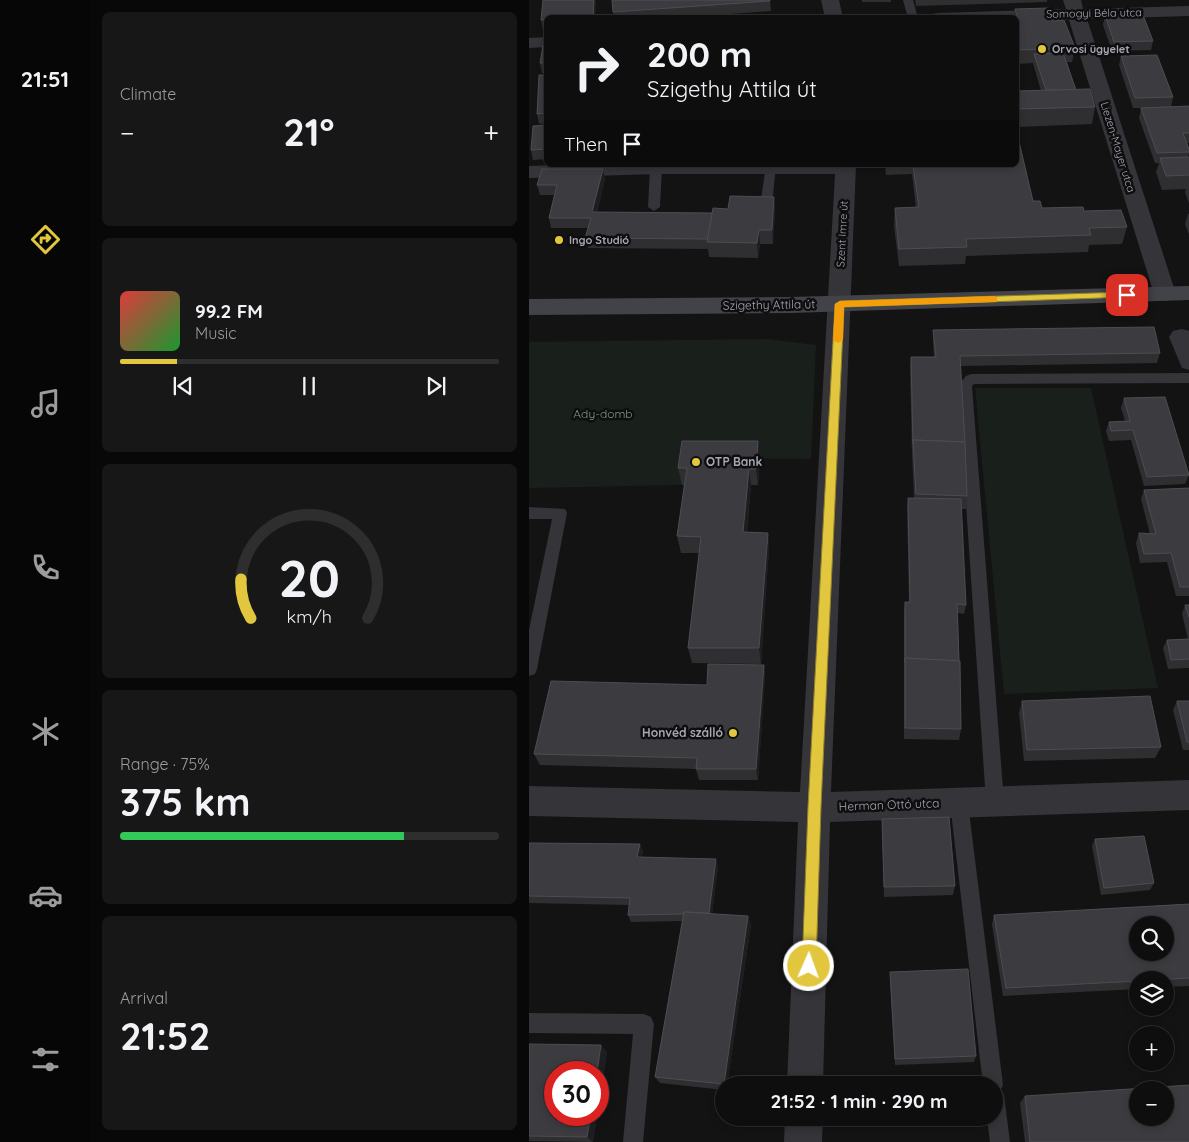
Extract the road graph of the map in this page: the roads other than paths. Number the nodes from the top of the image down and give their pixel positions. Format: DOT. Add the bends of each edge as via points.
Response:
graph roads {
  1 [pos="830,0"];
  2 [pos="908,0"];
  3 [pos="1074,6"];
  4 [pos="1189,11"];
  5 [pos="833,15"];
  6 [pos="912,15"];
  7 [pos="972,15"];
  8 [pos="544,42"];
  9 [pos="529,43"];
  10 [pos="771,167"];
  11 [pos="846,167"];
  12 [pos="656,168"];
  13 [pos="529,172"];
  14 [pos="766,206"];
  15 [pos="654,207"];
  16 [pos="1189,293"];
  17 [pos="1165,294"];
  18 [pos="840,304"];
  19 [pos="529,307"];
  20 [pos="1181,337"];
  21 [pos="1189,362"];
  22 [pos="1189,378"];
  23 [pos="529,513"];
  24 [pos="529,669"];
  25 [pos="1189,795"];
  26 [pos="529,801"];
  27 [pos="995,802"];
  28 [pos="959,803"];
  29 [pos="815,807"];
  30 [pos="529,1023"];
  31 [pos="805,1076"];
  32 [pos="992,1076"];
  33 [pos="804,1126"];
  34 [pos="998,1126"];
  35 [pos="633,1142"];
  36 [pos="803,1142"];
  37 [pos="1000,1142"];
  1 -- 5 [label="street"];
  2 -- 6 [label="lane"];
  3 -- 4 [label="street, Somogyi Béla utca"];
  3 -- 7 [label="street, Somogyi Béla utca"];
  3 -- 17 [label="street, Liezen-Mayer utca"];
  8 -- 9 [label="street"];
  10 -- 12 [label="street"];
  10 -- 14 [label="lane"];
  11 -- 18 [label="street, Szent Imre út"];
  12 -- 13 [label="street"];
  12 -- 15 [label="lane"];
  16 -- 17 [label="street, Szigethy Attila út"];
  17 -- 18 [label="street, Szigethy Attila út"];
  18 -- 19 [label="street, Szigethy Attila út"];
  18 -- 29 [label="street, Szent Imre út"];
  20 -- 21 [label="street"];
  22 -- 27 [label="lane" via="971,379 965,385"];
  23 -- 24 [label="lane" via="560,514"];
  25 -- 27 [label="street, Herman Ottó utca"];
  26 -- 29 [label="street, Herman Ottó utca"];
  27 -- 28 [label="street, Herman Ottó utca"];
  28 -- 29 [label="street, Herman Ottó utca"];
  28 -- 32 [label="lane"];
  29 -- 31 [label="street, Szent Imre út"];
  30 -- 35 [label="lane" via="644,1024"];
  33 -- 36 [label="street"];
  34 -- 37 [label="lane"];
}
